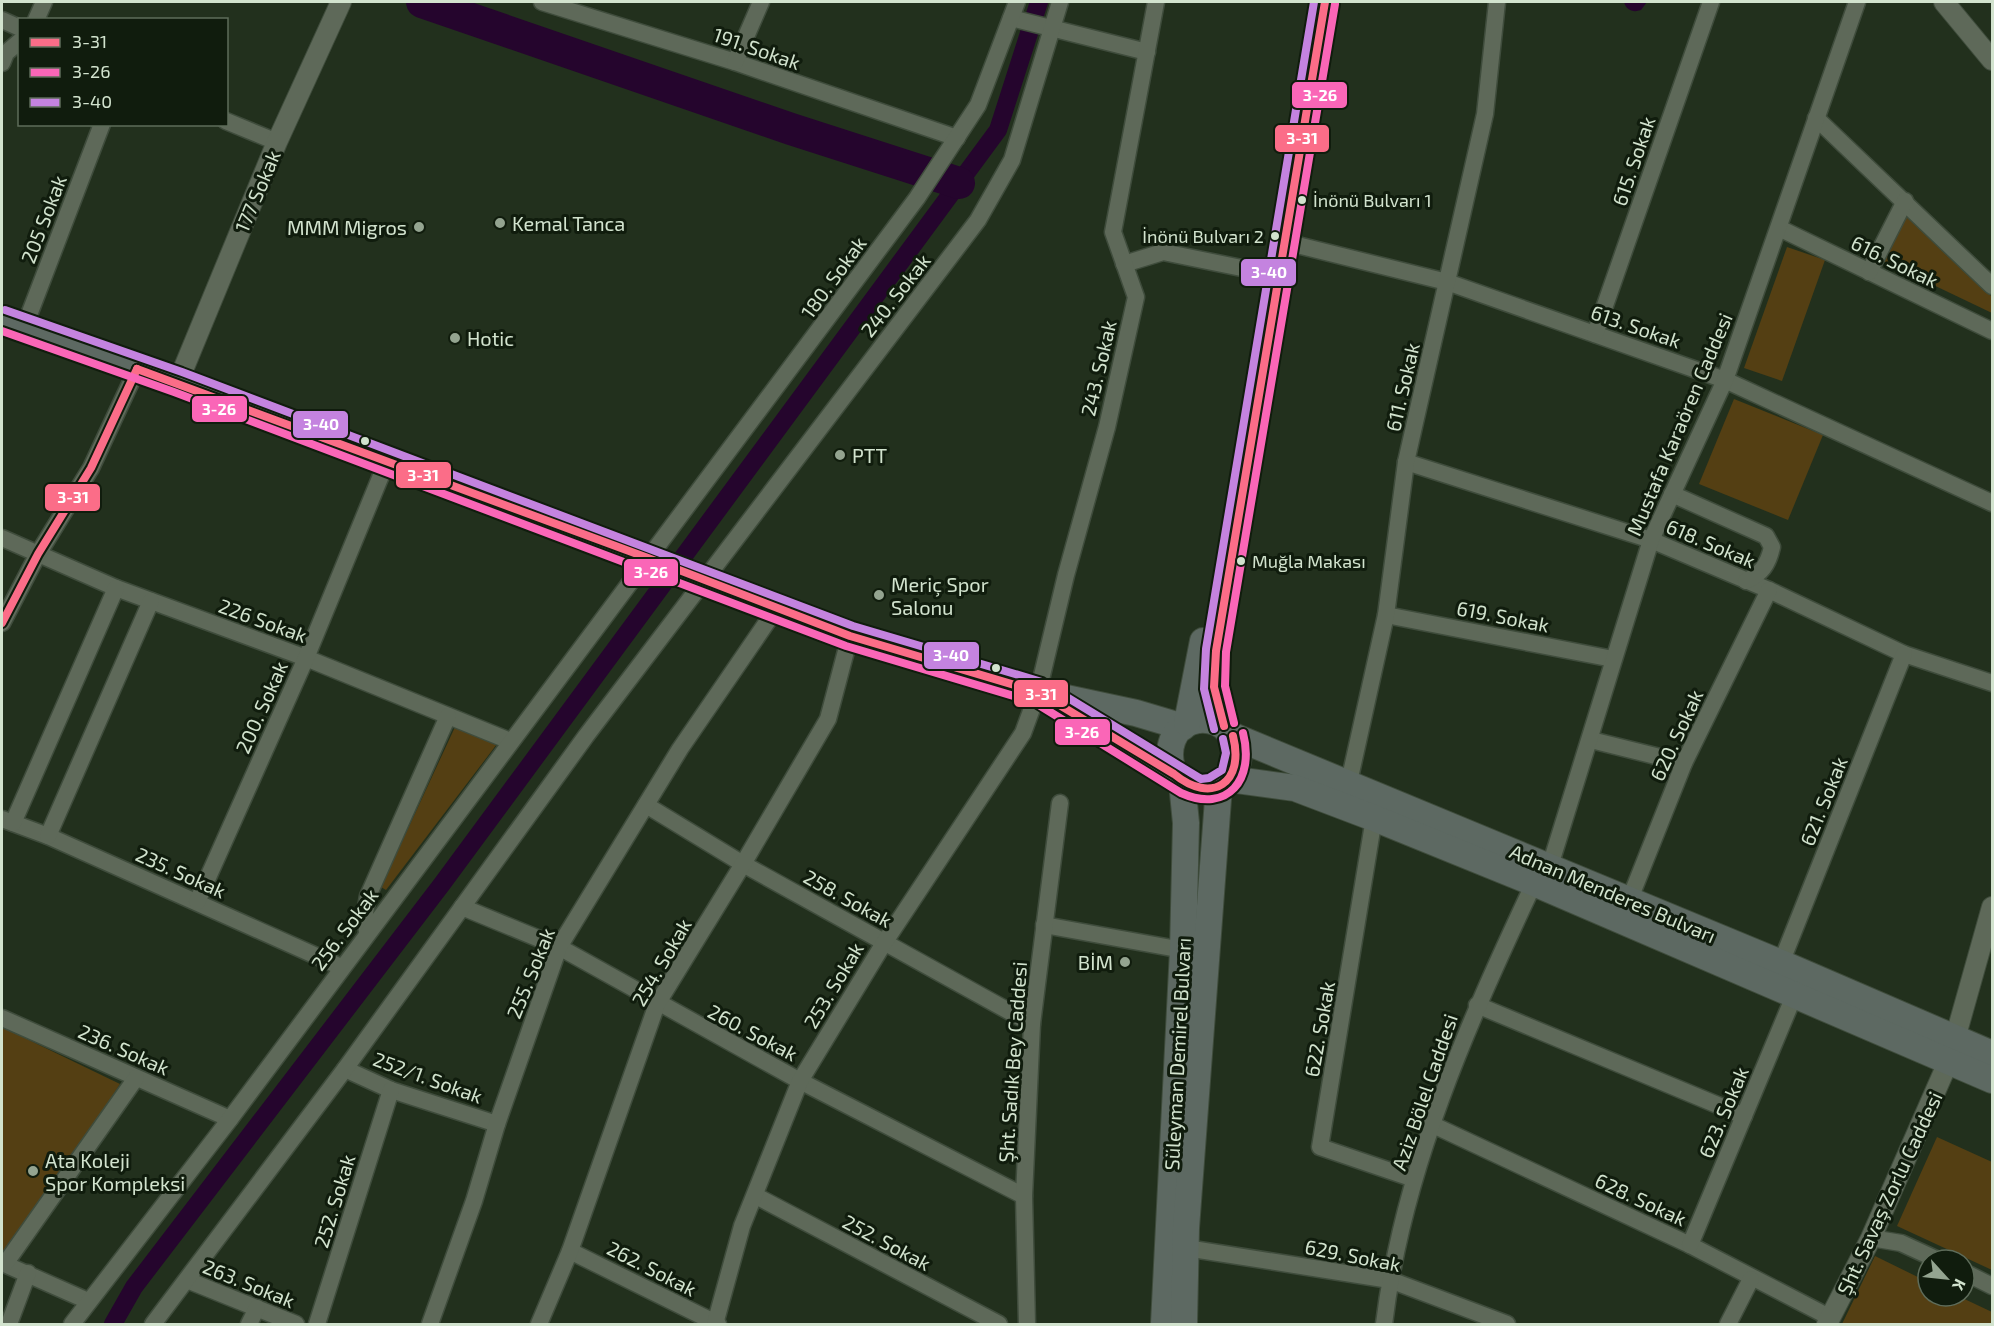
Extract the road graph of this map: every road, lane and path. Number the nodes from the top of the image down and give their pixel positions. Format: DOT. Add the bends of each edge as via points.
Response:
graph roads {
  1 [pos="44,2"];
  2 [pos="341,2"];
  3 [pos="542,2"];
  4 [pos="761,2"];
  5 [pos="1060,2"];
  6 [pos="1156,2"];
  7 [pos="1308,2"];
  8 [pos="1325,2"];
  9 [pos="1497,2"];
  10 [pos="1711,2"];
  11 [pos="1857,2"];
  12 [pos="1944,2"];
  13 [pos="583,7"];
  14 [pos="1014,9"];
  15 [pos="37,18"];
  16 [pos="2,20"];
  17 [pos="18,27"];
  18 [pos="1046,28"];
  19 [pos="18,43"];
  20 [pos="1989,49"];
  21 [pos="1147,52"];
  22 [pos="735,62"];
  23 [pos="2,63"];
  24 [pos="1816,118"];
  25 [pos="228,122"];
  26 [pos="101,126"];
  27 [pos="277,142"];
  28 [pos="953,144"];
  29 [pos="1292,162"];
  30 [pos="1905,201"];
  31 [pos="1779,228"];
  32 [pos="1286,242"];
  33 [pos="1124,264"];
  34 [pos="1869,272"];
  35 [pos="1266,273"];
  36 [pos="1448,282"];
  37 [pos="1992,286"];
  38 [pos="13,324"];
  39 [pos="1992,331"];
  40 [pos="1594,334"];
  41 [pos="137,369"];
  42 [pos="1725,380"];
  43 [pos="178,382"];
  44 [pos="387,461"];
  45 [pos="1406,462"];
  46 [pos="1672,494"];
  47 [pos="1992,503"];
  48 [pos="2,538"];
  49 [pos="1651,540"];
  50 [pos="38,554"];
  51 [pos="653,560"];
  52 [pos="696,578"];
  53 [pos="1746,581"];
  54 [pos="116,588"];
  55 [pos="1769,590"];
  56 [pos="151,601"];
  57 [pos="776,609"];
  58 [pos="1386,615"];
  59 [pos="2,623"];
  60 [pos="850,636"];
  61 [pos="1904,654"];
  62 [pos="306,658"];
  63 [pos="1612,659"];
  64 [pos="1992,683"];
  65 [pos="1038,692"];
  66 [pos="448,716"];
  67 [pos="1185,725"];
  68 [pos="1228,731"];
  69 [pos="1591,740"];
  70 [pos="510,741"];
  71 [pos="1684,764"];
  72 [pos="1178,779"];
  73 [pos="1224,783"];
  74 [pos="1349,783"];
  75 [pos="1060,803"];
  76 [pos="646,805"];
  77 [pos="1374,818"];
  78 [pos="7,821"];
  79 [pos="48,836"];
  80 [pos="743,864"];
  81 [pos="1542,874"];
  82 [pos="1629,901"];
  83 [pos="197,902"];
  84 [pos="462,907"];
  85 [pos="1992,907"];
  86 [pos="1044,925"];
  87 [pos="368,932"];
  88 [pos="884,942"];
  89 [pos="559,947"];
  90 [pos="1183,950"];
  91 [pos="1781,963"];
  92 [pos="341,967"];
  93 [pos="1794,996"];
  94 [pos="657,1004"];
  95 [pos="1477,1005"];
  96 [pos="2,1018"];
  97 [pos="1032,1024"];
  98 [pos="1953,1049"];
  99 [pos="1992,1054"];
  100 [pos="345,1069"];
  101 [pos="136,1077"];
  102 [pos="1992,1080"];
  103 [pos="800,1081"];
  104 [pos="391,1090"];
  105 [pos="1744,1116"];
  106 [pos="230,1119"];
  107 [pos="497,1124"];
  108 [pos="1431,1124"];
  109 [pos="1414,1179"];
  110 [pos="756,1196"];
  111 [pos="1024,1196"];
  112 [pos="1871,1238"];
  113 [pos="1690,1245"];
  114 [pos="1186,1248"];
  115 [pos="1916,1250"];
  116 [pos="570,1251"];
  117 [pos="3,1264"];
  118 [pos="28,1273"];
  119 [pos="1976,1278"];
  120 [pos="1751,1279"];
  121 [pos="187,1280"];
  122 [pos="1390,1280"];
  123 [pos="1992,1286"];
  124 [pos="88,1301"];
  125 [pos="257,1308"];
  126 [pos="1829,1321"];
  127 [pos="9,1324"];
  128 [pos="72,1324"];
  129 [pos="153,1324"];
  130 [pos="249,1324"];
  131 [pos="296,1324"];
  132 [pos="317,1324"];
  133 [pos="430,1324"];
  134 [pos="540,1324"];
  135 [pos="716,1324"];
  136 [pos="999,1324"];
  137 [pos="1027,1324"];
  138 [pos="1164,1324"];
  139 [pos="1184,1324"];
  140 [pos="1384,1324"];
  141 [pos="1507,1324"];
  142 [pos="1728,1324"];
  1 -- 15 [label="street"];
  2 -- 27 [label="street, 177 Sokak"];
  3 -- 13 [label="street, 191. Sokak"];
  4 -- 22 [label="street"];
  5 -- 18 [label="street, 240. Sokak"];
  6 -- 21 [label="street, 243. Sokak"];
  7 -- 29 [label="main road"];
  8 -- 29 [label="main road"];
  9 -- 36 [label="street, 611. Sokak" via="1485,114"];
  10 -- 40 [label="street, 615. Sokak"];
  11 -- 24 [label="street, Mustafa Karaören Caddesi"];
  12 -- 20 [label="street"];
  13 -- 22 [label="street, 191. Sokak"];
  14 -- 18 [label="street"];
  14 -- 28 [label="street, 180. Sokak" via="978,105"];
  16 -- 17 [label="street"];
  18 -- 21 [label="street"];
  18 -- 52 [label="street, 240. Sokak" via="1012,160 978,220"];
  19 -- 23 [label="street" via="6,52"];
  21 -- 33 [label="street, 243. Sokak" via="1113,232"];
  22 -- 28 [label="street, 191. Sokak"];
  24 -- 30 [label="street"];
  24 -- 31 [label="street, Mustafa Karaören Caddesi"];
  25 -- 27 [label="street"];
  26 -- 38 [label="street, 205 Sokak"];
  27 -- 43 [label="street, 177 Sokak"];
  28 -- 51 [label="street, 180. Sokak"];
  29 -- 32 [label="main road"];
  29 -- 35 [label="main road"];
  30 -- 34 [label="street"];
  30 -- 37 [label="street"];
  31 -- 34 [label="street, 616. Sokak"];
  31 -- 42 [label="street, Mustafa Karaören Caddesi"];
  32 -- 36 [label="street, 613. Sokak"];
  32 -- 68 [label="main road" via="1216,651 1214,687"];
  33 -- 35 [label="street" via="1163,252"];
  33 -- 65 [label="street, 243. Sokak" via="1136,297 1107,427"];
  34 -- 39 [label="street, 616. Sokak"];
  35 -- 67 [label="main road" via="1226,524"];
  36 -- 40 [label="street, 613. Sokak"];
  36 -- 45 [label="street, 611. Sokak"];
  38 -- 41 [label="main road"];
  40 -- 42 [label="street, 613. Sokak"];
  41 -- 43 [label="main road"];
  41 -- 50 [label="street" via="91,468"];
  42 -- 46 [label="street, Mustafa Karaören Caddesi"];
  42 -- 47 [label="street, 613. Sokak"];
  43 -- 44 [label="main road"];
  44 -- 51 [label="main road"];
  44 -- 62 [label="street, 200. Sokak"];
  45 -- 49 [label="street, 618. Sokak"];
  45 -- 58 [label="street, 611. Sokak"];
  46 -- 49 [label="street, Mustafa Karaören Caddesi"];
  46 -- 53 [label="street" via="1766,536 1772,548 1769,560 1759,575"];
  48 -- 50 [label="street, 226 Sokak"];
  49 -- 53 [label="street, 618. Sokak"];
  49 -- 63 [label="street, Mustafa Karaören Caddesi"];
  50 -- 54 [label="street, 226 Sokak"];
  50 -- 59 [label="street"];
  51 -- 52 [label="main road"];
  51 -- 70 [label="street, 256. Sokak"];
  52 -- 57 [label="main road"];
  52 -- 84 [label="street"];
  53 -- 55 [label="street, 618. Sokak"];
  54 -- 56 [label="street, 226 Sokak"];
  54 -- 78 [label="street"];
  55 -- 61 [label="street, 618. Sokak"];
  55 -- 71 [label="street, 620. Sokak"];
  56 -- 62 [label="street, 226 Sokak"];
  56 -- 79 [label="street"];
  57 -- 60 [label="main road"];
  57 -- 76 [label="street, 255. Sokak"];
  58 -- 63 [label="street, 619. Sokak"];
  58 -- 74 [label="street, 611. Sokak"];
  60 -- 65 [label="main road"];
  60 -- 80 [label="street, 254. Sokak" via="828,719"];
  61 -- 64 [label="street, 618. Sokak"];
  61 -- 91 [label="street, 621. Sokak"];
  62 -- 66 [label="street, 226 Sokak"];
  62 -- 83 [label="street, 200. Sokak"];
  63 -- 69 [label="street, Mustafa Karaören Caddesi"];
  65 -- 67 [label="main road, Adnan Menderes Bulvarı"];
  65 -- 72 [label="main road, Adnan Menderes Bulvarı"];
  65 -- 88 [label="street, 253. Sokak" via="1023,733"];
  66 -- 70 [label="street, 226 Sokak"];
  66 -- 87 [label="street" via="368,896"];
  67 -- 68 [label="main road, Adnan Menderes Bulvarı" via="1212,721"];
  67 -- 72 [label="main road" via="1169,746 1168,760"];
  68 -- 73 [label="main road" via="1238,758"];
  68 -- 74 [label="main road, Adnan Menderes Bulvarı"];
  69 -- 71 [label="street"];
  69 -- 81 [label="street, Mustafa Karaören Caddesi"];
  70 -- 87 [label="street, 256. Sokak"];
  71 -- 82 [label="street, 620. Sokak"];
  72 -- 73 [label="main road, Adnan Menderes Bulvarı" via="1200,789"];
  72 -- 90 [label="main road, Süleyman Demirel Bulvarı" via="1186,823"];
  73 -- 77 [label="main road, Adnan Menderes Bulvarı" via="1295,788"];
  73 -- 114 [label="main road, Süleyman Demirel Bulvarı"];
  74 -- 81 [label="main road, Adnan Menderes Bulvarı"];
  75 -- 86 [label="street, Şht. Sadık Bey Caddesi"];
  76 -- 80 [label="street, 258. Sokak"];
  76 -- 89 [label="street, 255. Sokak"];
  77 -- 81 [label="main road, Adnan Menderes Bulvarı"];
  77 -- 109 [label="street, 622. Sokak" via="1320,1147"];
  78 -- 79 [label="street, 235. Sokak"];
  79 -- 83 [label="street, 235. Sokak"];
  80 -- 88 [label="street, 258. Sokak"];
  80 -- 94 [label="street, 254. Sokak"];
  81 -- 82 [label="main road, Adnan Menderes Bulvarı"];
  81 -- 93 [label="main road, Adnan Menderes Bulvarı"];
  81 -- 95 [label="street, Aziz Bölel Caddesi"];
  82 -- 91 [label="main road, Adnan Menderes Bulvarı"];
  83 -- 92 [label="street, 235. Sokak"];
  84 -- 89 [label="street, 260. Sokak"];
  84 -- 100 [label="street"];
  85 -- 98 [label="street, Şht. Savaş Zorlu Caddesi"];
  86 -- 90 [label="street"];
  86 -- 97 [label="street, Şht. Sadık Bey Caddesi"];
  87 -- 92 [label="street, 256. Sokak"];
  88 -- 97 [label="street, 258. Sokak"];
  88 -- 103 [label="street, 253. Sokak"];
  89 -- 94 [label="street, 260. Sokak"];
  89 -- 107 [label="street, 255. Sokak"];
  90 -- 138 [label="main road, Süleyman Demirel Bulvarı"];
  91 -- 98 [label="main road, Adnan Menderes Bulvarı"];
  92 -- 106 [label="street, 256. Sokak"];
  93 -- 98 [label="main road, Adnan Menderes Bulvarı"];
  93 -- 105 [label="street, 623. Sokak"];
  94 -- 103 [label="street, 260. Sokak"];
  94 -- 116 [label="street, 254. Sokak"];
  95 -- 105 [label="street"];
  95 -- 108 [label="street, Aziz Bölel Caddesi"];
  96 -- 101 [label="street, 236. Sokak"];
  97 -- 111 [label="street, Şht. Sadık Bey Caddesi"];
  98 -- 99 [label="main road, Adnan Menderes Bulvarı"];
  98 -- 102 [label="main road, Adnan Menderes Bulvarı"];
  98 -- 112 [label="street, Şht. Savaş Zorlu Caddesi"];
  100 -- 104 [label="street, 252/1. Sokak"];
  100 -- 121 [label="street"];
  101 -- 106 [label="street, 236. Sokak"];
  101 -- 117 [label="street"];
  103 -- 110 [label="street, 253. Sokak"];
  103 -- 111 [label="street, 260. Sokak"];
  104 -- 107 [label="street, 252/1. Sokak"];
  104 -- 132 [label="street, 252. Sokak"];
  105 -- 113 [label="street, 623. Sokak"];
  106 -- 124 [label="street, 256. Sokak"];
  107 -- 133 [label="street, 255. Sokak"];
  108 -- 109 [label="street, Aziz Bölel Caddesi"];
  108 -- 113 [label="street, 628. Sokak"];
  109 -- 122 [label="street, Aziz Bölel Caddesi"];
  110 -- 135 [label="street, 253. Sokak" via="742,1226"];
  110 -- 136 [label="street, 252. Sokak"];
  111 -- 137 [label="street, Şht. Sadık Bey Caddesi"];
  112 -- 115 [label="street"];
  112 -- 126 [label="street, Şht. Savaş Zorlu Caddesi"];
  113 -- 120 [label="street, 628. Sokak"];
  114 -- 122 [label="street, 629. Sokak"];
  114 -- 139 [label="main road, Süleyman Demirel Bulvarı"];
  116 -- 134 [label="street, 254. Sokak"];
  116 -- 135 [label="street, 262. Sokak"];
  117 -- 118 [label="street"];
  118 -- 124 [label="street"];
  118 -- 127 [label="street"];
  119 -- 123 [label="street"];
  120 -- 126 [label="street, 628. Sokak"];
  120 -- 142 [label="street"];
  121 -- 125 [label="street, 263. Sokak"];
  121 -- 129 [label="street"];
  122 -- 140 [label="street, Aziz Bölel Caddesi"];
  122 -- 141 [label="street, 629. Sokak"];
  124 -- 128 [label="street, 256. Sokak"];
  125 -- 130 [label="street"];
  125 -- 131 [label="street, 263. Sokak"];
}
